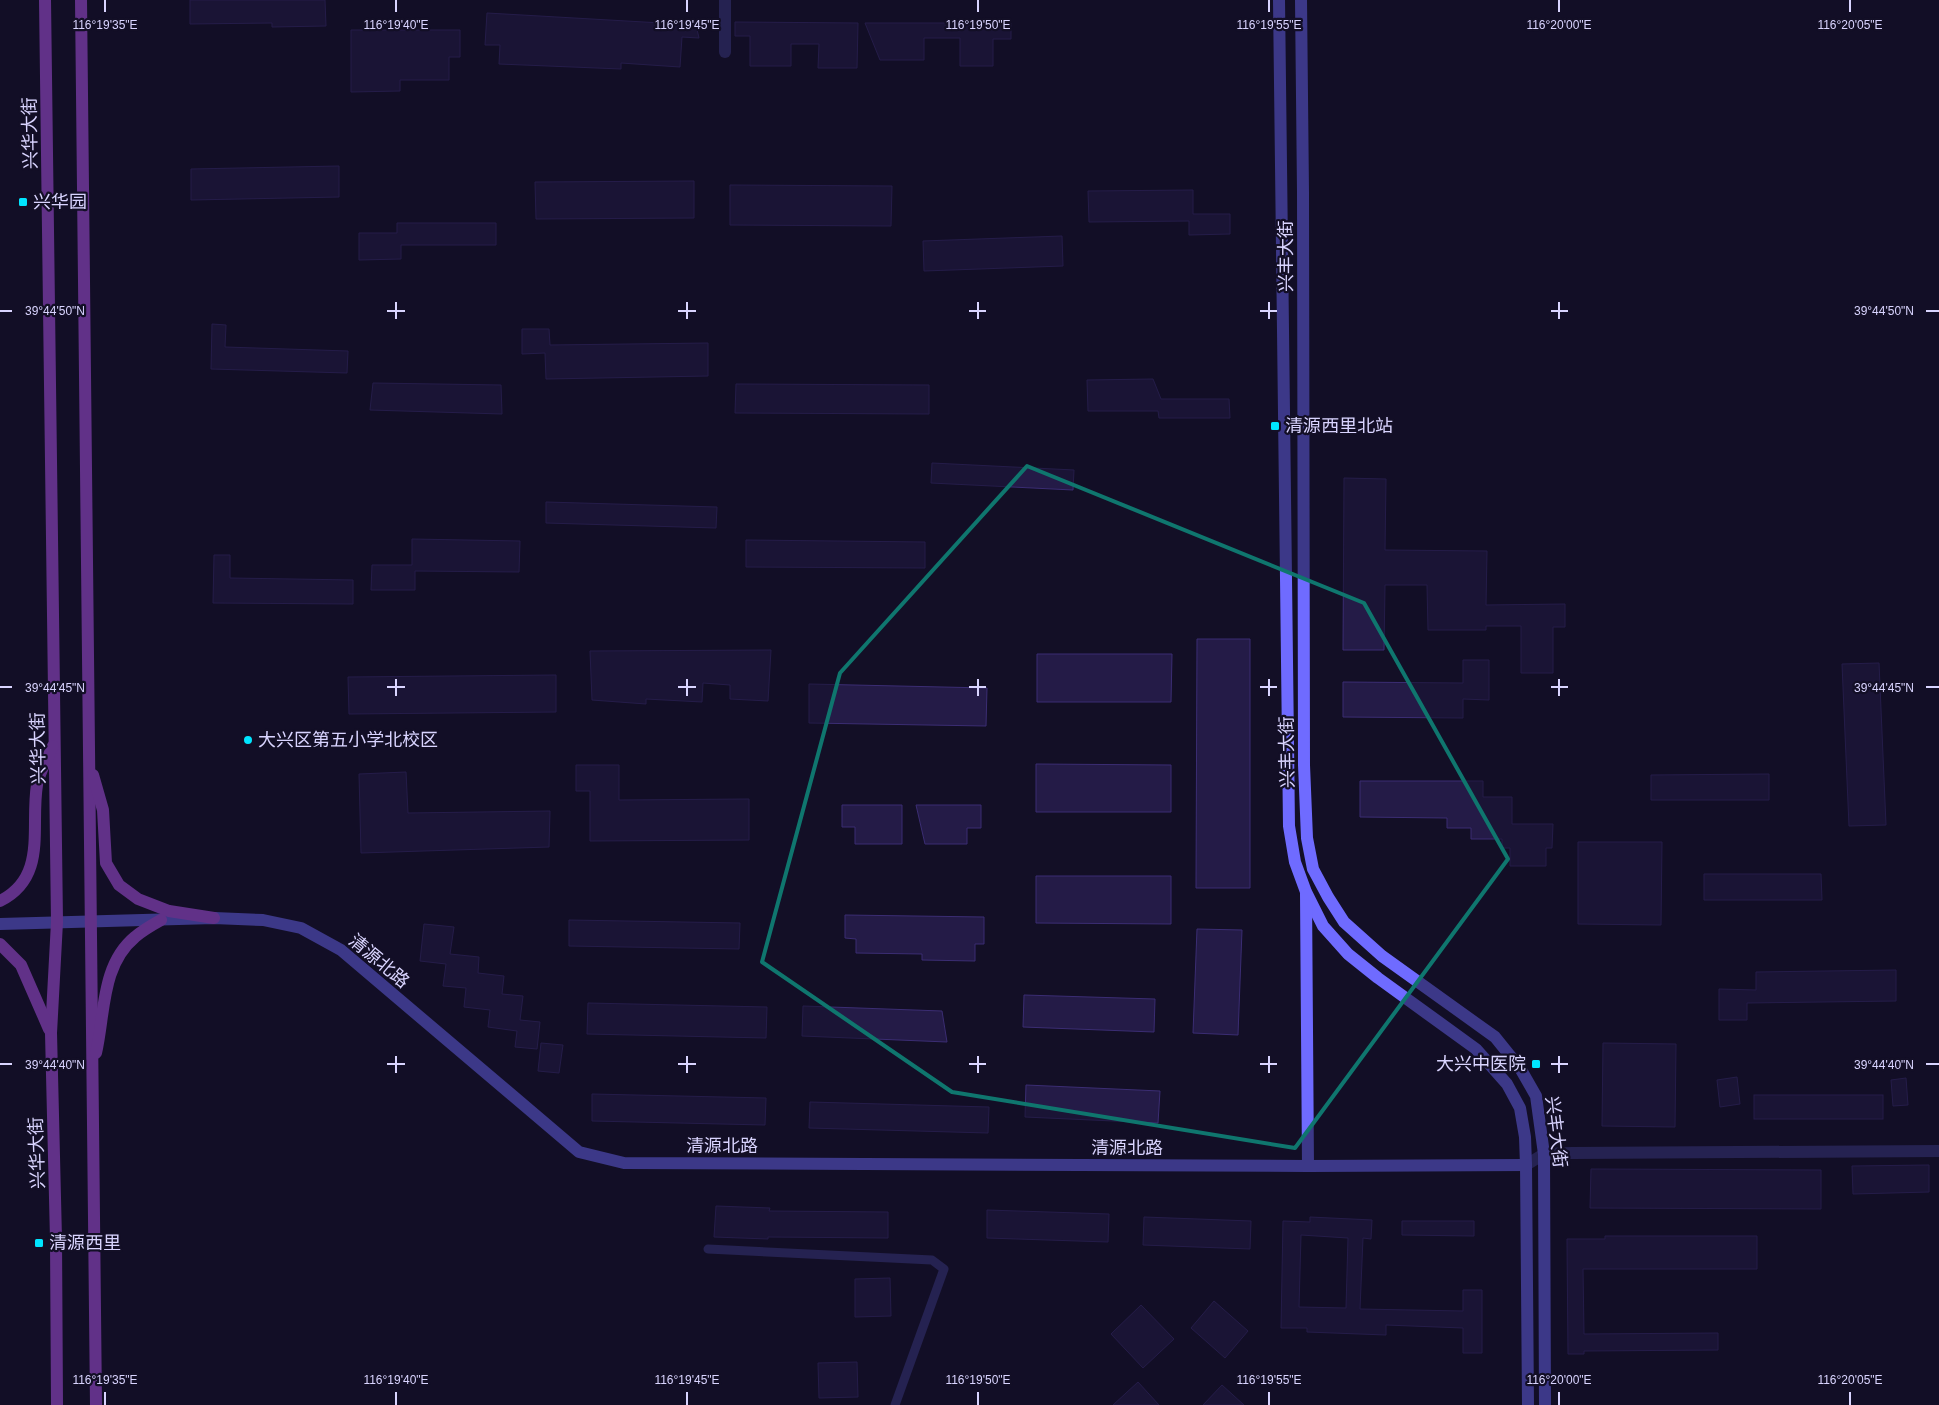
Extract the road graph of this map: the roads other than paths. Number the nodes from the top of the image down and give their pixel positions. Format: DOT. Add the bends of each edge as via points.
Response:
graph roads {
  1 [pos="45,0"];
  2 [pos="725,0"];
  3 [pos="1279,0"];
  4 [pos="1301,0"];
  5 [pos="81,1"];
  6 [pos="725,52"];
  7 [pos="55,741"];
  8 [pos="88,757"];
  9 [pos="1306,892"];
  10 [pos="0,901"];
  11 [pos="214,918"];
  12 [pos="161,920"];
  13 [pos="90,921"];
  14 [pos="57,922"];
  15 [pos="0,924"];
  16 [pos="0,944"];
  17 [pos="51,1033"];
  18 [pos="91,1072"];
  19 [pos="1939,1151"];
  20 [pos="1544,1154"];
  21 [pos="1526,1165"];
  22 [pos="1308,1166"];
  23 [pos="708,1249"];
  24 [pos="57,1405"];
  25 [pos="96,1405"];
  26 [pos="895,1405"];
  27 [pos="1528,1405"];
  28 [pos="1545,1405"];
  1 -- 7 [label="main road, 兴华大街"];
  2 -- 6 [label="street"];
  3 -- 9 [label="main road, 兴丰大街" via="1289,826 1295,862"];
  4 -- 20 [label="main road, 兴丰大街" via="1306,838 1313,869 1344,922 1382,956 1495,1037 1520,1068 1536,1096"];
  5 -- 8 [label="main road"];
  7 -- 10 [label="main road" via="37,783 34,853 26,880"];
  7 -- 14 [label="main road, 兴华大街"];
  8 -- 11 [label="main road" via="103,810 106,863 119,884 138,899 168,911"];
  8 -- 13 [label="main road"];
  9 -- 21 [label="main road, 兴丰大街" via="1324,926 1348,954 1476,1050 1507,1084 1520,1108"];
  9 -- 22 [label="main road"];
  11 -- 12 [label="main road, 清源北路"];
  11 -- 22 [label="main road, 清源北路" via="262,920 301,928 341,950 579,1152 624,1163"];
  12 -- 13 [label="main road, 清源北路"];
  12 -- 18 [label="main road" via="134,938 117,959 107,986 101,1033"];
  13 -- 14 [label="main road, 清源北路"];
  13 -- 18 [label="main road"];
  14 -- 15 [label="main road, 清源北路"];
  14 -- 17 [label="main road, 兴华大街"];
  16 -- 17 [label="main road" via="21,965"];
  17 -- 24 [label="main road, 兴华大街"];
  18 -- 25 [label="main road"];
  19 -- 20 [label="street"];
  20 -- 21 [label="street"];
  20 -- 28 [label="main road, 兴丰大街"];
  21 -- 22 [label="main road, 清源北路"];
  21 -- 27 [label="main road, 兴丰大街"];
  23 -- 26 [label="lane" via="932,1260 944,1269"];
}
